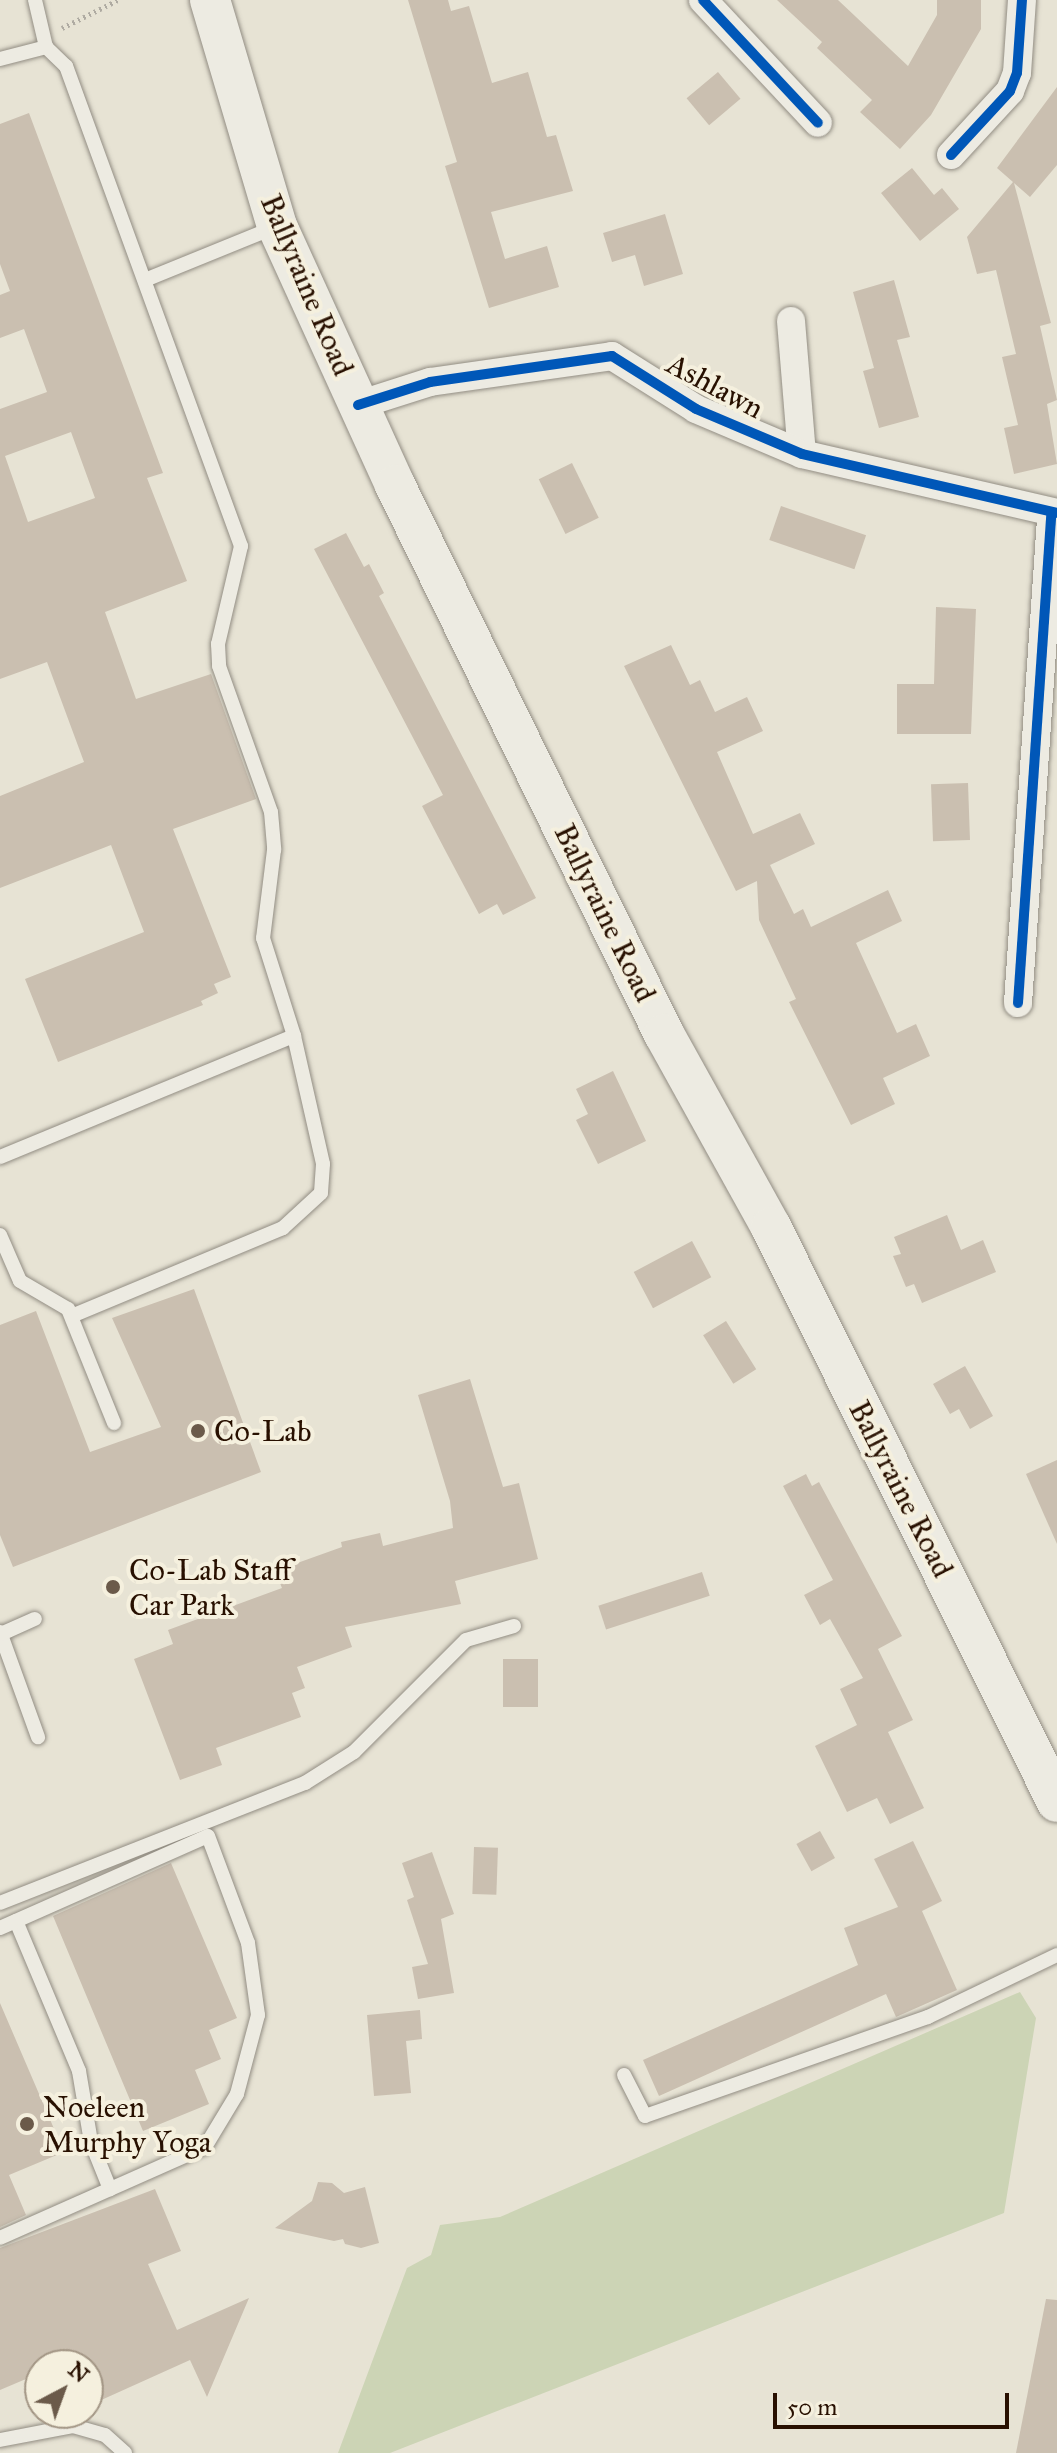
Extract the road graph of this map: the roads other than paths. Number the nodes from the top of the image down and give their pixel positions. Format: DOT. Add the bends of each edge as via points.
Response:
graph roads {
  1 [pos="35,0"];
  2 [pos="210,0"];
  3 [pos="703,0"];
  4 [pos="1022,0"];
  5 [pos="46,47"];
  6 [pos="0,59"];
  7 [pos="818,123"];
  8 [pos="951,155"];
  9 [pos="277,226"];
  10 [pos="145,280"];
  11 [pos="791,321"];
  12 [pos="358,405"];
  13 [pos="802,454"];
  14 [pos="1054,513"];
  15 [pos="1018,1003"];
  16 [pos="294,1036"];
  17 [pos="0,1157"];
  18 [pos="0,1235"];
  19 [pos="72,1316"];
  20 [pos="114,1423"];
  21 [pos="35,1619"];
  22 [pos="514,1626"];
  23 [pos="0,1633"];
  24 [pos="38,1737"];
  25 [pos="1057,1802"];
  26 [pos="0,1903"];
  27 [pos="16,1921"];
  28 [pos="0,1928"];
  29 [pos="1057,1955"];
  30 [pos="624,2075"];
  31 [pos="110,2189"];
  32 [pos="0,2238"];
  33 [pos="0,2440"];
  34 [pos="125,2453"];
  1 -- 5 [label="lane"];
  2 -- 9 [label="main road, Ballyraine Road"];
  3 -- 7 [label="street"];
  4 -- 8 [label="street" via="1017,73 1010,91"];
  5 -- 6 [label="lane"];
  5 -- 10 [label="lane" via="66,66"];
  9 -- 10 [label="lane"];
  9 -- 12 [label="main road, Ballyraine Road"];
  10 -- 16 [label="lane" via="241,546 218,644 219,666 271,812 274,850 263,938"];
  11 -- 13 [label="street, Ashlawn"];
  12 -- 13 [label="street, Ashlawn" via="430,382 612,356 696,409"];
  12 -- 25 [label="main road, Ballyraine Road" via="664,1034 771,1227"];
  13 -- 14 [label="street, Ashlawn"];
  14 -- 15 [label="street, Ashlawn"];
  16 -- 17 [label="lane"];
  16 -- 19 [label="lane" via="323,1164 321,1193 305,1213 264,1239"];
  18 -- 19 [label="lane" via="20,1281 59,1301"];
  19 -- 20 [label="lane"];
  21 -- 23 [label="lane"];
  22 -- 26 [label="lane" via="466,1640 354,1752 329,1770"];
  23 -- 24 [label="lane"];
  27 -- 28 [label="lane"];
  27 -- 31 [label="lane" via="79,2071 91,2142"];
  27 -- 31 [label="lane" via="208,1836 248,1943 258,2015 237,2094 205,2147"];
  29 -- 30 [label="lane" via="928,2017 645,2116"];
  31 -- 32 [label="lane"];
  33 -- 34 [label="lane" via="73,2426 105,2435"];
}
